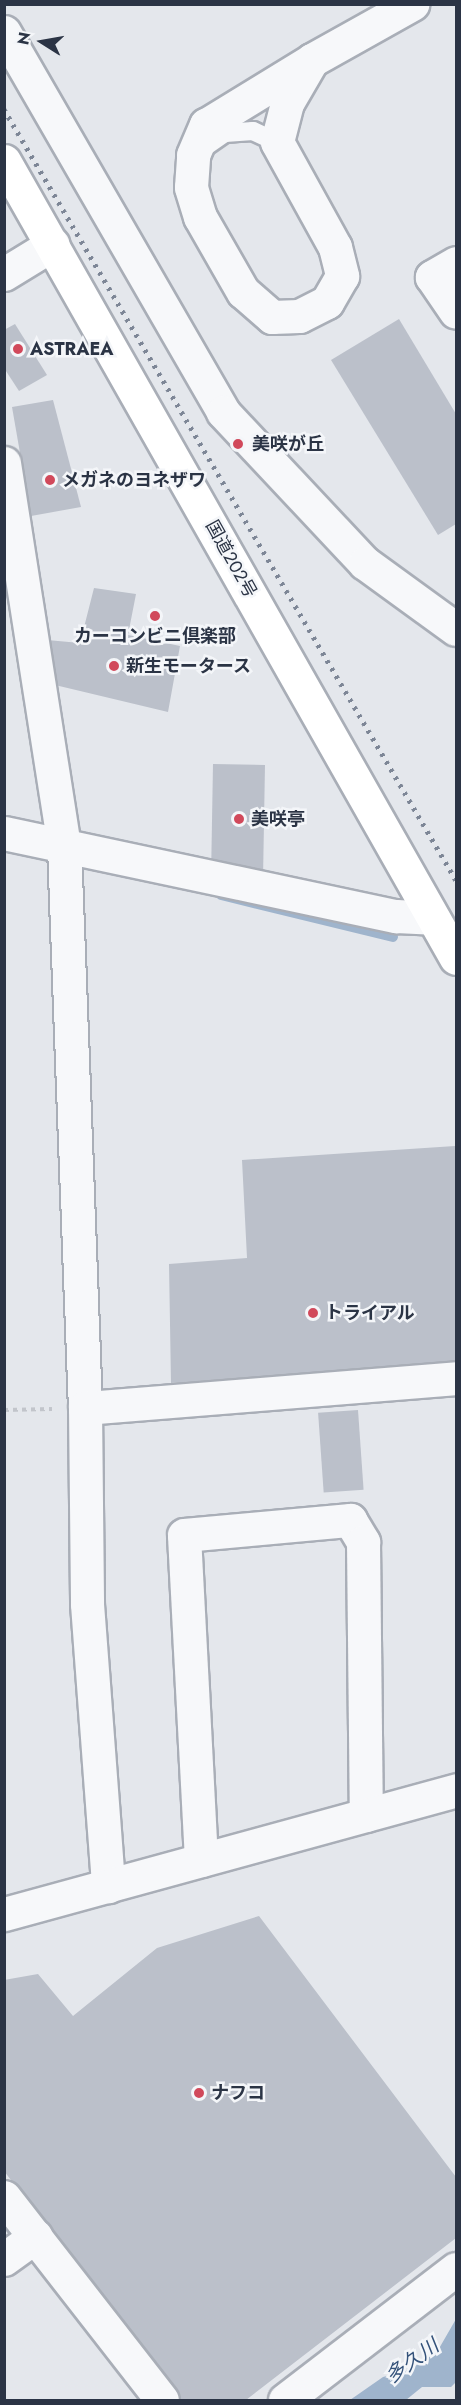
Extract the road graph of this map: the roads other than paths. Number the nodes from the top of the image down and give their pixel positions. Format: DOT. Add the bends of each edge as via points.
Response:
graph roads {
  1 [pos="412,4"];
  2 [pos="4,32"];
  3 [pos="312,60"];
  4 [pos="277,142"];
  5 [pos="193,155"];
  6 [pos="4,161"];
  7 [pos="53,244"];
  8 [pos="456,263"];
  9 [pos="4,274"];
  10 [pos="456,312"];
  11 [pos="4,463"];
  12 [pos="8,496"];
  13 [pos="456,629"];
  14 [pos="4,833"];
  15 [pos="64,858"];
  16 [pos="432,918"];
  17 [pos="456,958"];
  18 [pos="456,1377"];
  19 [pos="85,1408"];
  20 [pos="456,1790"];
  21 [pos="366,1815"];
  22 [pos="201,1860"];
  23 [pos="108,1886"];
  24 [pos="4,1914"];
  25 [pos="4,2197"];
  26 [pos="36,2236"];
  27 [pos="4,2259"];
  28 [pos="456,2269"];
  29 [pos="162,2400"];
  30 [pos="285,2400"];
  1 -- 3 [label="street"];
  2 -- 13 [label="street" via="223,412 365,563"];
  3 -- 4 [label="street" via="287,103"];
  3 -- 5 [label="street" via="206,125"];
  4 -- 5 [label="lane" via="253,131 225,133"];
  4 -- 5 [label="street" via="335,247 342,276 327,302 299,316 272,317 243,292 200,217 190,187"];
  6 -- 7 [label="highway, 国道202号"];
  7 -- 9 [label="street"];
  7 -- 16 [label="highway, 国道202号"];
  8 -- 10 [label="street" via="432,277"];
  11 -- 12 [label="street"];
  12 -- 15 [label="street"];
  14 -- 15 [label="street"];
  15 -- 16 [label="street" via="396,916"];
  15 -- 19 [label="street"];
  16 -- 17 [label="highway, 国道202号"];
  18 -- 19 [label="street"];
  19 -- 23 [label="street" via="87,1604"];
  20 -- 21 [label="street"];
  21 -- 22 [label="street"];
  21 -- 22 [label="street" via="363,1542 350,1520 184,1535"];
  22 -- 23 [label="street"];
  23 -- 24 [label="street"];
  25 -- 26 [label="street"];
  26 -- 27 [label="street"];
  26 -- 29 [label="street"];
  28 -- 30 [label="street"];
}
